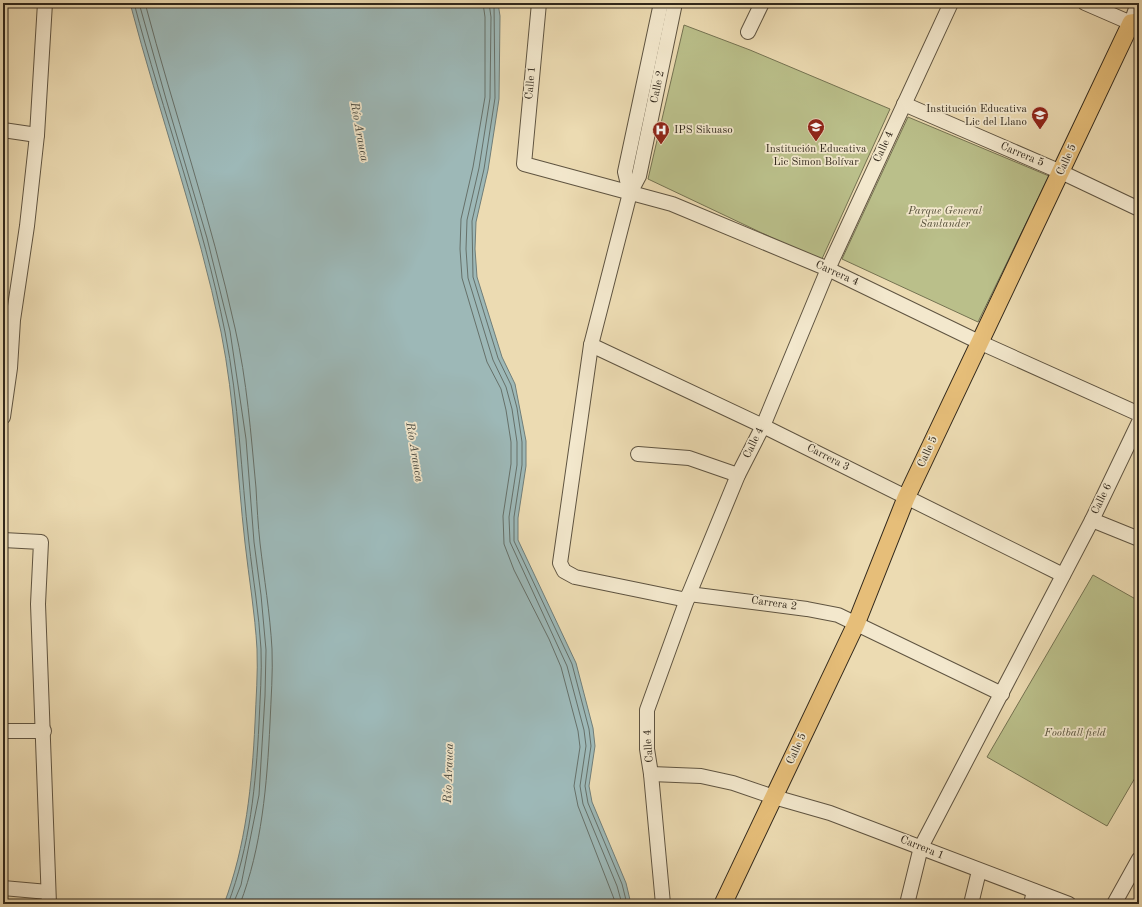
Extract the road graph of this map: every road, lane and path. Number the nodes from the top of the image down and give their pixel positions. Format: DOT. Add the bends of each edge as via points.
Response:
graph roads {
  1 [pos="45,3"];
  2 [pos="539,3"];
  3 [pos="662,3"];
  4 [pos="675,3"];
  5 [pos="762,3"];
  6 [pos="951,3"];
  7 [pos="1085,3"];
  8 [pos="1138,3"];
  9 [pos="1135,22"];
  10 [pos="748,32"];
  11 [pos="904,104"];
  12 [pos="3,130"];
  13 [pos="37,135"];
  14 [pos="524,164"];
  15 [pos="1061,172"];
  16 [pos="630,193"];
  17 [pos="1139,209"];
  18 [pos="828,269"];
  19 [pos="8,320"];
  20 [pos="980,342"];
  21 [pos="591,345"];
  22 [pos="1139,414"];
  23 [pos="3,417"];
  24 [pos="1139,422"];
  25 [pos="763,426"];
  26 [pos="638,454"];
  27 [pos="738,475"];
  28 [pos="906,498"];
  29 [pos="1092,520"];
  30 [pos="1139,539"];
  31 [pos="3,540"];
  32 [pos="1063,575"];
  33 [pos="688,597"];
  34 [pos="856,624"];
  35 [pos="1002,694"];
  36 [pos="3,731"];
  37 [pos="44,731"];
  38 [pos="651,774"];
  39 [pos="774,797"];
  40 [pos="921,847"];
  41 [pos="1139,859"];
  42 [pos="979,871"];
  43 [pos="3,888"];
  44 [pos="1032,897"];
  45 [pos="48,898"];
  46 [pos="663,904"];
  47 [pos="723,904"];
  48 [pos="907,904"];
  49 [pos="971,904"];
  50 [pos="1069,904"];
  51 [pos="1114,904"];
  1 -- 13 [label="street"];
  2 -- 14 [label="street, Calle 1"];
  3 -- 16 [label="street, Calle 2" via="625,172"];
  4 -- 16 [label="street, Calle 2" via="639,176"];
  5 -- 10 [label="street"];
  6 -- 11 [label="street, Calle 4"];
  7 -- 9 [label="street"];
  8 -- 9 [label="street, Calle 5"];
  9 -- 15 [label="main road, Calle 5"];
  11 -- 15 [label="street, Carrera 5"];
  11 -- 18 [label="street, Calle 4"];
  12 -- 13 [label="street"];
  13 -- 19 [label="street" via="27,226"];
  14 -- 16 [label="street, Carrera 4"];
  15 -- 17 [label="street, Carrera 5"];
  15 -- 20 [label="main road, Calle 5"];
  16 -- 18 [label="street, Carrera 4" via="672,204"];
  16 -- 21 [label="street, Calle 2"];
  18 -- 20 [label="street, Carrera 4"];
  18 -- 25 [label="street, Calle 4"];
  19 -- 23 [label="street" via="10,368"];
  20 -- 22 [label="street, Carrera 4"];
  20 -- 28 [label="main road, Calle 5"];
  21 -- 25 [label="street, Carrera 3"];
  21 -- 33 [label="street, Carrera 2" via="560,563 564,571 574,577"];
  24 -- 29 [label="street, Calle 6"];
  25 -- 27 [label="street, Calle 4"];
  25 -- 28 [label="street, Carrera 3"];
  26 -- 27 [label="street" via="689,458"];
  27 -- 33 [label="street, Calle 4"];
  28 -- 32 [label="street, Carrera 3"];
  28 -- 34 [label="main road, Calle 5"];
  29 -- 30 [label="street"];
  29 -- 32 [label="street, Calle 6"];
  31 -- 37 [label="street" via="41,542 38,604"];
  32 -- 35 [label="street, Calle 6"];
  33 -- 34 [label="street, Carrera 2" via="808,609 838,615"];
  33 -- 38 [label="street, Calle 4" via="647,710 647,749"];
  34 -- 35 [label="street, Carrera 2"];
  34 -- 39 [label="main road, Calle 5"];
  35 -- 40 [label="street, Calle 6"];
  36 -- 37 [label="street"];
  37 -- 45 [label="street"];
  38 -- 39 [label="street, Carrera 1" via="701,776 734,783"];
  38 -- 46 [label="street, Calle 4"];
  39 -- 40 [label="street, Carrera 1" via="830,812"];
  39 -- 47 [label="main road, Calle 5"];
  40 -- 42 [label="street, Carrera 1"];
  40 -- 48 [label="street, Calle 6"];
  41 -- 51 [label="street"];
  42 -- 44 [label="street, Carrera 1"];
  42 -- 49 [label="street"];
  43 -- 45 [label="street"];
  44 -- 50 [label="street, Carrera 1"];
}
